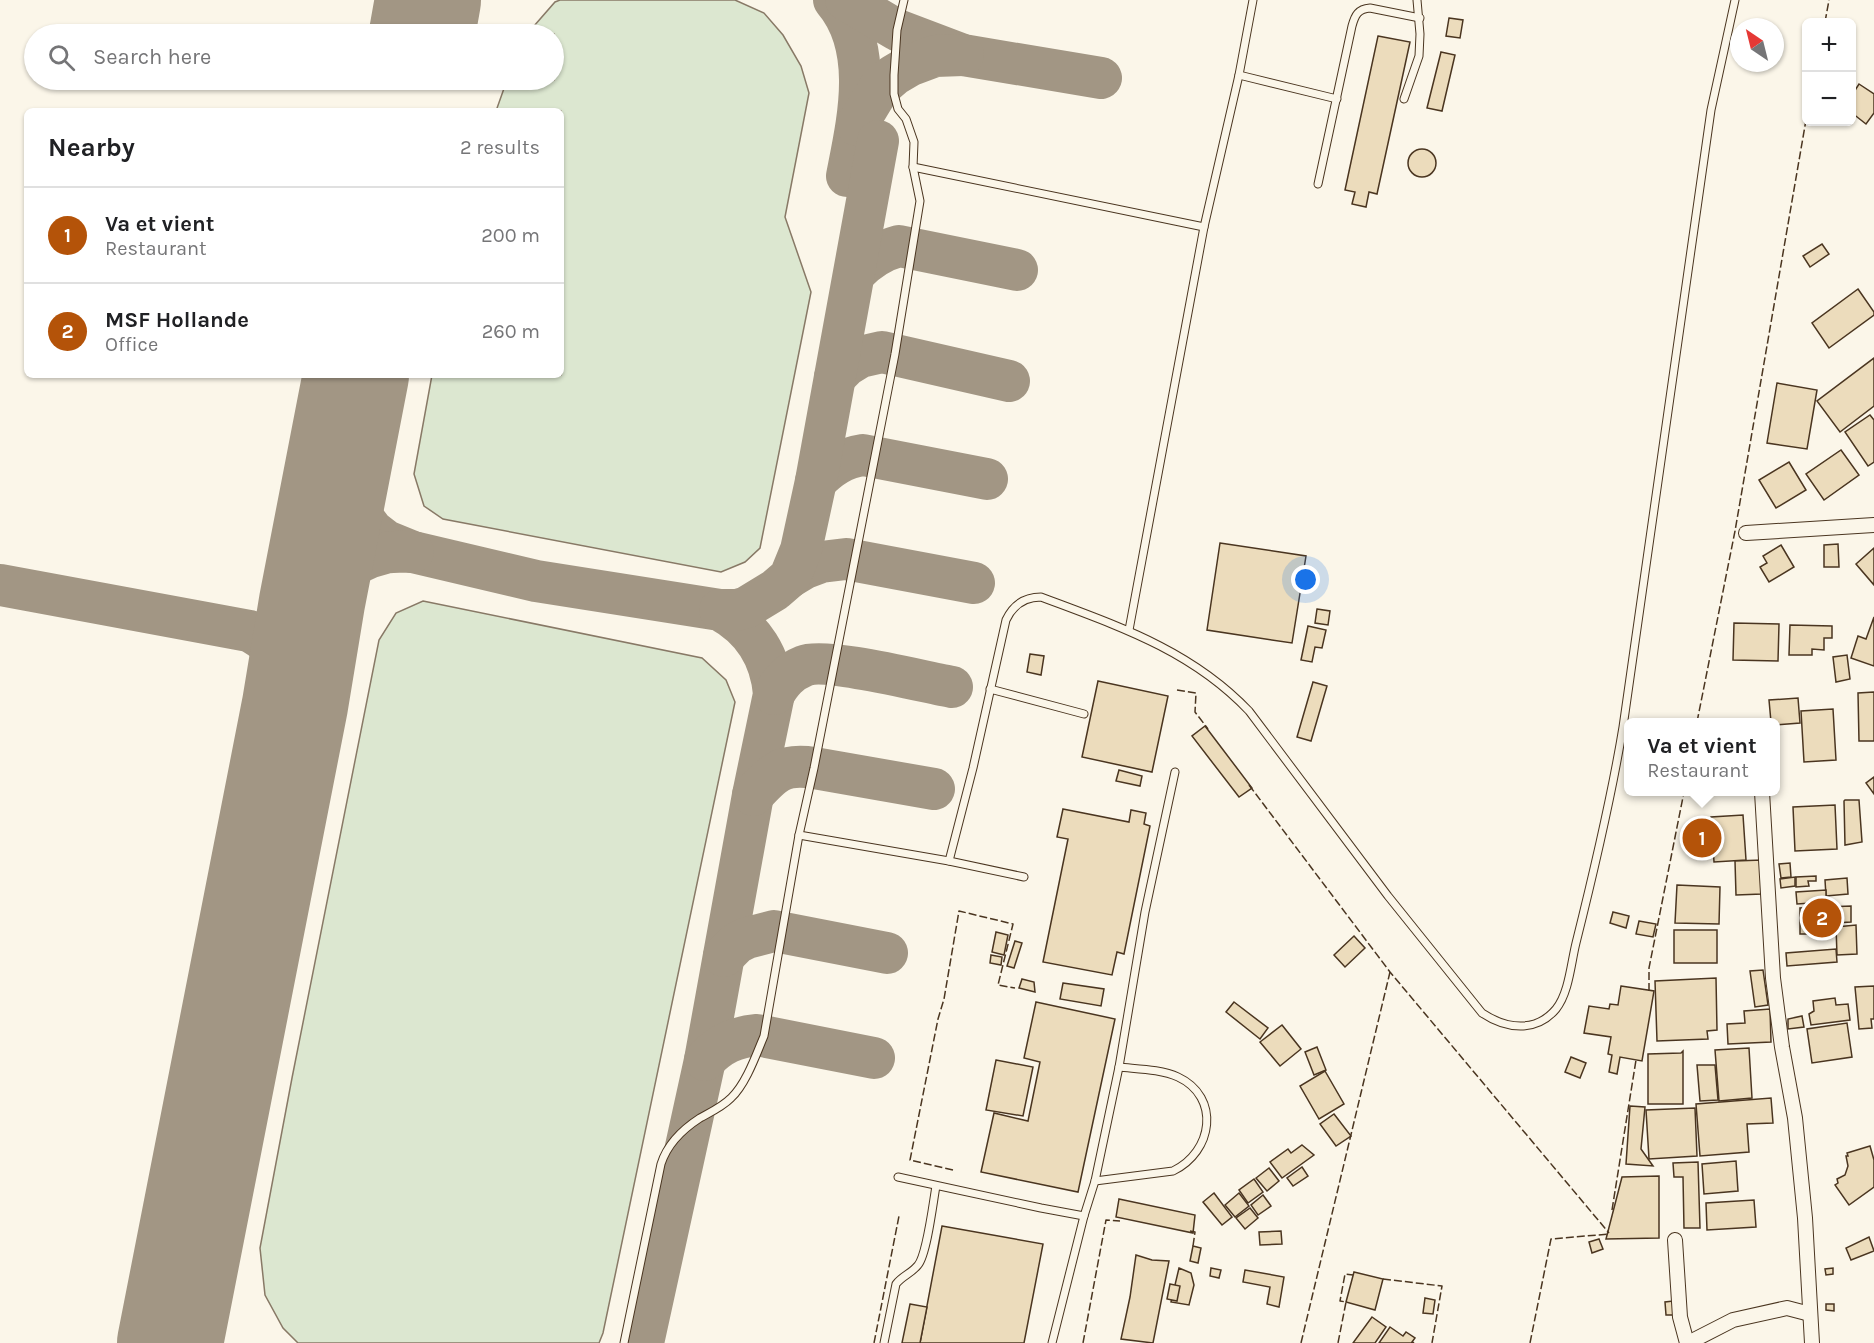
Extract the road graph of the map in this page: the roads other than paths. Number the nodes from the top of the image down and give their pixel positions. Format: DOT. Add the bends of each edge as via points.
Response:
graph roads {
  1 [pos="904,0"];
  2 [pos="1253,0"];
  3 [pos="1417,0"];
  4 [pos="1735,0"];
  5 [pos="1420,18"];
  6 [pos="1239,75"];
  7 [pos="1337,99"];
  8 [pos="1404,99"];
  9 [pos="913,167"];
  10 [pos="1318,184"];
  11 [pos="1204,228"];
  12 [pos="1874,525"];
  13 [pos="1746,533"];
  14 [pos="1128,630"];
  15 [pos="990,689"];
  16 [pos="1084,714"];
  17 [pos="1175,772"];
  18 [pos="1762,796"];
  19 [pos="799,836"];
  20 [pos="949,861"];
  21 [pos="1024,877"];
  22 [pos="1119,1067"];
  23 [pos="898,1177"];
  24 [pos="1095,1181"];
  25 [pos="936,1186"];
  26 [pos="1084,1216"];
  27 [pos="1675,1240"];
  28 [pos="1810,1314"];
  29 [pos="624,1343"];
  30 [pos="884,1343"];
  31 [pos="1053,1343"];
  32 [pos="1687,1343"];
  33 [pos="1812,1343"];
  1 -- 9 [label="lane" via="897,30 894,94 912,136"];
  2 -- 6 [label="lane"];
  3 -- 5 [label="lane"];
  4 -- 14 [label="lane" via="1711,110 1614,780 1563,998 1552,1014 1535,1024 1517,1027 1482,1013 1249,711 1224,686 1190,662"];
  5 -- 7 [label="lane" via="1370,8 1357,12"];
  5 -- 8 [label="lane" via="1419,56"];
  6 -- 7 [label="lane"];
  6 -- 11 [label="lane"];
  7 -- 10 [label="lane"];
  9 -- 11 [label="lane"];
  9 -- 19 [label="lane" via="920,201 895,354"];
  11 -- 14 [label="lane"];
  12 -- 13 [label="street"];
  14 -- 15 [label="lane" via="1041,597 1024,600 1006,620"];
  15 -- 16 [label="lane"];
  15 -- 20 [label="lane"];
  17 -- 22 [label="lane" via="1143,923"];
  18 -- 28 [label="street" via="1773,978 1795,1118"];
  19 -- 20 [label="lane"];
  19 -- 29 [label="lane" via="764,1036 734,1096 698,1119 665,1151"];
  20 -- 21 [label="lane"];
  22 -- 24 [label="lane"];
  22 -- 24 [label="lane" via="1168,1073 1187,1082 1204,1106 1205,1135 1197,1154 1173,1171"];
  23 -- 25 [label="lane"];
  24 -- 26 [label="lane"];
  25 -- 26 [label="lane"];
  25 -- 30 [label="lane" via="922,1259 896,1284"];
  26 -- 31 [label="lane"];
  27 -- 32 [label="street" via="1680,1317"];
  28 -- 32 [label="street" via="1787,1308 1733,1320"];
  28 -- 33 [label="street"];
}
